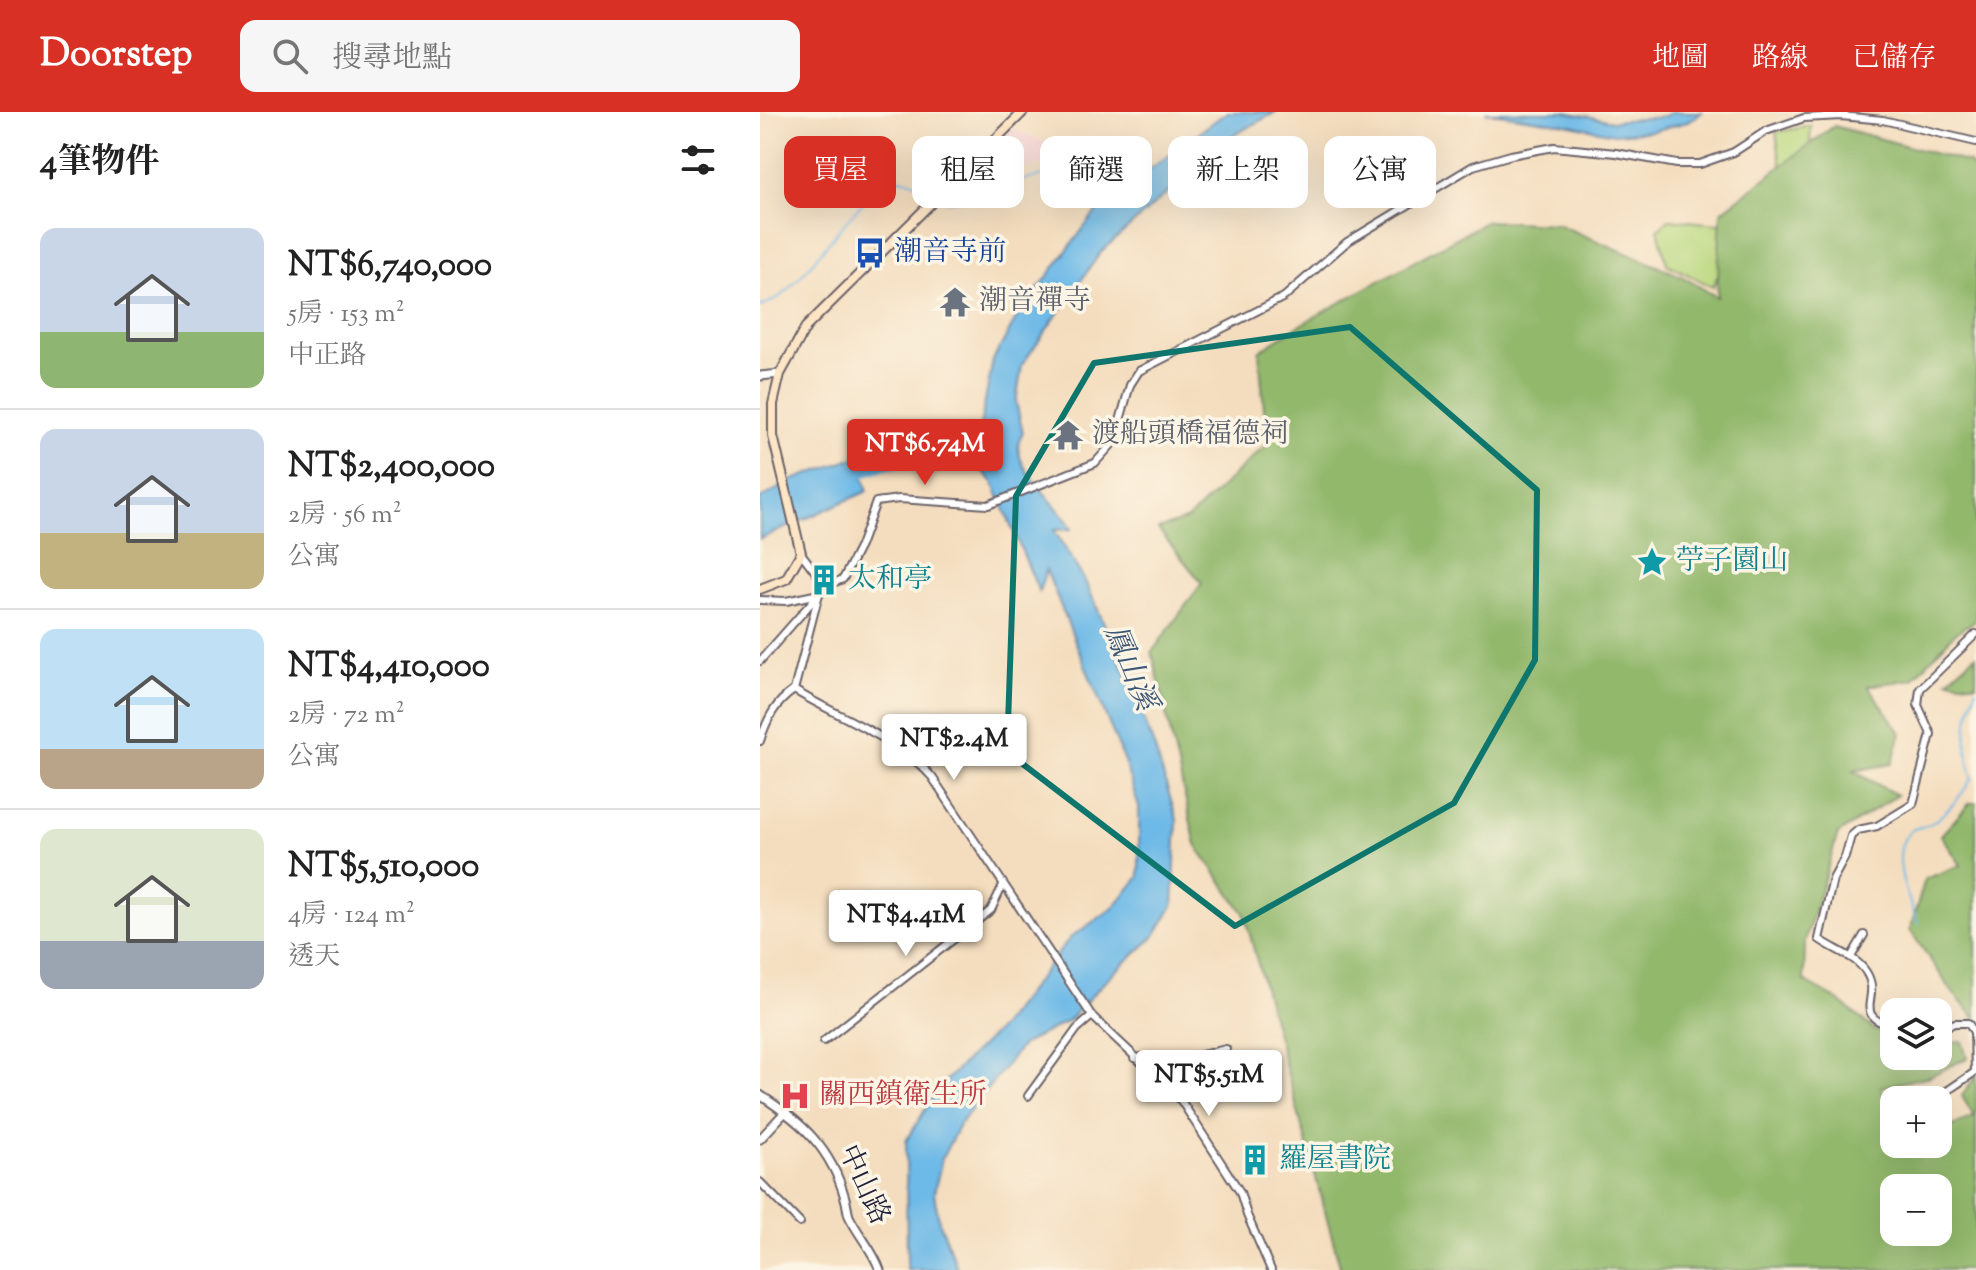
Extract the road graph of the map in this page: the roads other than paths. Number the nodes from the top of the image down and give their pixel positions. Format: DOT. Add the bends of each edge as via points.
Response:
graph roads {
  1 [pos="1023,112"];
  2 [pos="1976,142"];
  3 [pos="780,374"];
  4 [pos="760,376"];
  5 [pos="801,553"];
  6 [pos="826,586"];
  7 [pos="760,589"];
  8 [pos="819,594"];
  9 [pos="760,600"];
  10 [pos="1976,634"];
  11 [pos="760,661"];
  12 [pos="794,690"];
  13 [pos="760,741"];
  14 [pos="1003,885"];
  15 [pos="1864,935"];
  16 [pos="1851,957"];
  17 [pos="1092,1016"];
  18 [pos="1880,1022"];
  19 [pos="1952,1024"];
  20 [pos="824,1041"];
  21 [pos="1226,1049"];
  22 [pos="1134,1058"];
  23 [pos="1976,1072"];
  24 [pos="1952,1088"];
  25 [pos="760,1095"];
  26 [pos="1028,1096"];
  27 [pos="786,1111"];
  28 [pos="760,1139"];
  29 [pos="760,1182"];
  30 [pos="800,1223"];
  31 [pos="880,1270"];
  32 [pos="1271,1270"];
  1 -- 3 [label="main road" via="806,327"];
  2 -- 6 [label="street" via="1883,120 1841,116 1804,118 1766,131 1704,163 1554,147 1473,166 1347,242 1284,297 1143,367 1130,385 1114,442 1095,463 988,505 876,502 843,579"];
  3 -- 4 [label="street"];
  3 -- 5 [label="main road" via="773,436"];
  5 -- 6 [label="street"];
  5 -- 7 [label="main road" via="786,579"];
  6 -- 8 [label="street"];
  8 -- 9 [label="street"];
  8 -- 11 [label="street"];
  8 -- 12 [label="street"];
  10 -- 16 [label="street" via="1920,689 1918,705 1931,734 1913,804 1851,836 1833,879 1819,939"];
  12 -- 13 [label="street" via="775,707"];
  12 -- 14 [label="street" via="921,764"];
  14 -- 17 [label="street"];
  14 -- 20 [label="street" via="991,910"];
  15 -- 16 [label="street"];
  16 -- 18 [label="street" via="1871,981 1868,1009"];
  17 -- 22 [label="street"];
  17 -- 26 [label="street"];
  19 -- 23 [label="street" via="1968,1023 1974,1032"];
  21 -- 22 [label="street" via="1172,1062"];
  22 -- 32 [label="street" via="1180,1099 1240,1192"];
  23 -- 24 [label="street"];
  25 -- 27 [label="street, 中山路"];
  27 -- 28 [label="street"];
  27 -- 31 [label="street, 中山路" via="822,1148 851,1220"];
  29 -- 30 [label="street"];
}
